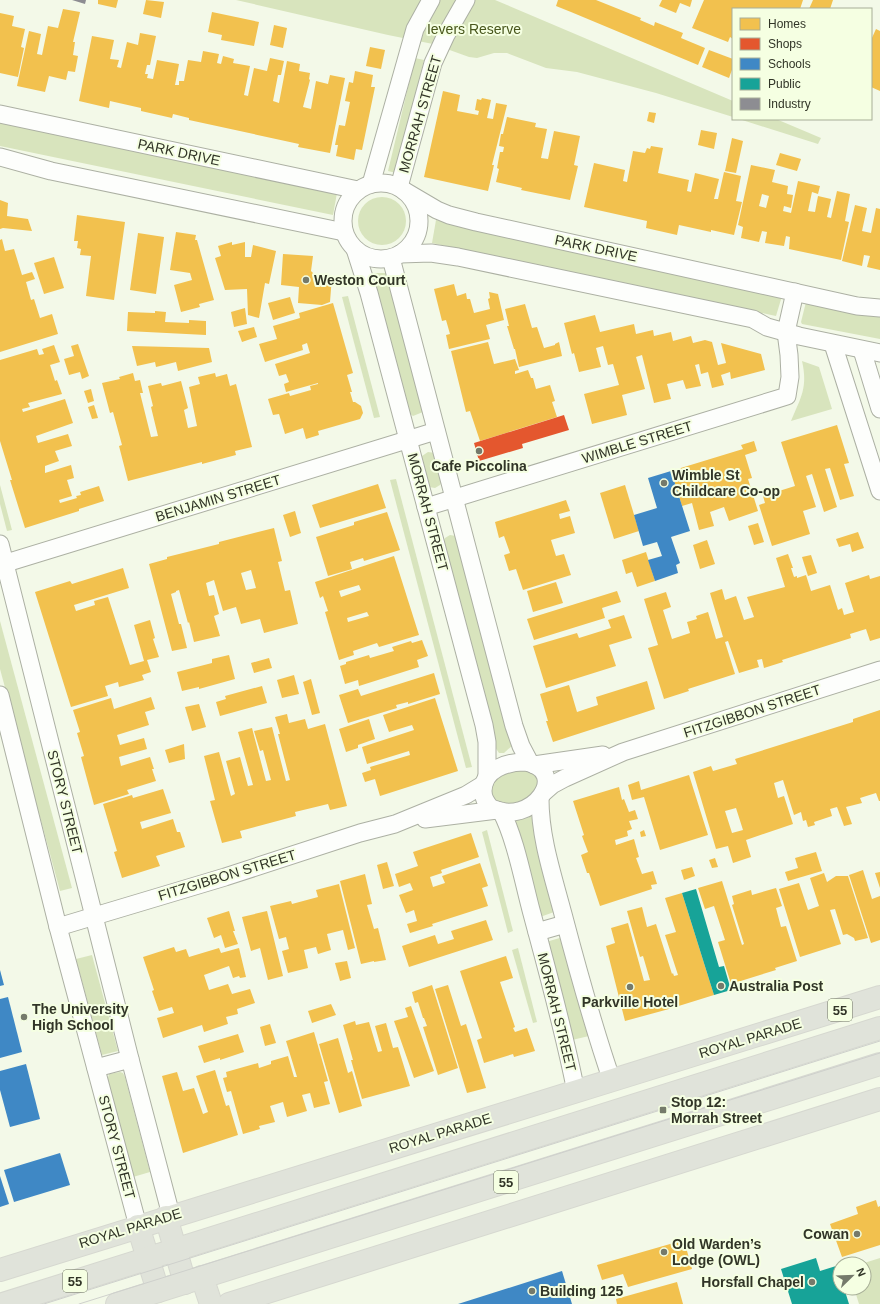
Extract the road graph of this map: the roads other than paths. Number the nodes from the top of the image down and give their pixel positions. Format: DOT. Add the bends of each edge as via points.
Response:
graph roads {
  1 [pos="431,0"];
  2 [pos="466,0"];
  3 [pos="408,50"];
  4 [pos="436,55"];
  5 [pos="0,114"];
  6 [pos="0,157"];
  7 [pos="364,187"];
  8 [pos="401,188"];
  9 [pos="344,232"];
  10 [pos="355,250"];
  11 [pos="395,256"];
  12 [pos="795,292"];
  13 [pos="880,308"];
  14 [pos="786,332"];
  15 [pos="833,344"];
  16 [pos="862,350"];
  17 [pos="880,353"];
  18 [pos="880,409"];
  19 [pos="436,431"];
  20 [pos="409,439"];
  21 [pos="880,491"];
  22 [pos="455,498"];
  23 [pos="426,507"];
  24 [pos="0,544"];
  25 [pos="3,564"];
  26 [pos="880,670"];
  27 [pos="0,695"];
  28 [pos="623,752"];
  29 [pos="532,764"];
  30 [pos="486,780"];
  31 [pos="542,795"];
  32 [pos="499,811"];
  33 [pos="395,824"];
  34 [pos="93,916"];
  35 [pos="565,924"];
  36 [pos="58,927"];
  37 [pos="537,932"];
  38 [pos="880,997"];
  39 [pos="880,1028"];
  40 [pos="130,1059"];
  41 [pos="880,1064"];
  42 [pos="96,1068"];
  43 [pos="612,1081"];
  44 [pos="576,1092"];
  45 [pos="880,1099"];
  46 [pos="169,1216"];
  47 [pos="138,1226"];
  48 [pos="175,1250"];
  49 [pos="148,1258"];
  50 [pos="0,1270"];
  51 [pos="194,1280"];
  52 [pos="158,1291"];
  53 [pos="127,1303"];
  54 [pos="3,1304"];
  55 [pos="211,1304"];
  56 [pos="229,1304"];
  1 -- 3 [label="street, MORRAH STREET" via="415,29"];
  2 -- 4 [label="street, MORRAH STREET"];
  3 -- 4 [label="street"];
  3 -- 7 [label="street, MORRAH STREET"];
  4 -- 8 [label="street, MORRAH STREET" via="418,115"];
  5 -- 7 [label="street, PARK DRIVE"];
  6 -- 9 [label="street" via="66,174"];
  7 -- 8 [label="street" via="381,182"];
  7 -- 9 [label="street" via="350,198 344,209"];
  8 -- 11 [label="street" via="415,204 419,223 410,246"];
  8 -- 12 [label="street, PARK DRIVE" via="449,215"];
  9 -- 10 [label="street"];
  10 -- 11 [label="street" via="379,259"];
  10 -- 20 [label="street, MORRAH STREET"];
  11 -- 14 [label="street" via="431,253 458,256 753,319 766,327"];
  11 -- 19 [label="street, MORRAH STREET"];
  12 -- 13 [label="street, PARK DRIVE" via="857,306"];
  12 -- 14 [label="street"];
  14 -- 15 [label="street"];
  14 -- 22 [label="street, WIMBLE STREET" via="790,377 787,396"];
  15 -- 16 [label="street"];
  15 -- 21 [label="street"];
  16 -- 17 [label="street"];
  16 -- 18 [label="street"];
  19 -- 20 [label="street, BENJAMIN STREET"];
  19 -- 22 [label="street, MORRAH STREET"];
  20 -- 23 [label="street, MORRAH STREET"];
  20 -- 25 [label="street, BENJAMIN STREET"];
  22 -- 23 [label="street, WIMBLE STREET"];
  22 -- 29 [label="street, MORRAH STREET" via="514,726 521,746"];
  23 -- 30 [label="street, MORRAH STREET" via="484,725 487,742"];
  24 -- 25 [label="street, STORY STREET"];
  25 -- 34 [label="street, STORY STREET"];
  26 -- 28 [label="street, FITZGIBBON STREET"];
  27 -- 36 [label="street, STORY STREET"];
  28 -- 29 [label="street, FITZGIBBON STREET"];
  28 -- 31 [label="street, FITZGIBBON STREET" via="565,778 552,785"];
  29 -- 30 [label="street" via="508,764 493,770"];
  29 -- 31 [label="street" via="543,771 545,776 546,783"];
  30 -- 32 [label="street" via="483,791 486,801 491,808"];
  30 -- 33 [label="street, FITZGIBBON STREET" via="466,795"];
  31 -- 32 [label="street" via="533,805 524,809"];
  31 -- 35 [label="street" via="542,833"];
  32 -- 33 [label="street, FITZGIBBON STREET"];
  32 -- 37 [label="street, MORRAH STREET" via="504,818 514,848"];
  33 -- 34 [label="street, FITZGIBBON STREET"];
  34 -- 36 [label="street, FITZGIBBON STREET"];
  34 -- 40 [label="street, STORY STREET"];
  35 -- 37 [label="street"];
  35 -- 43 [label="street" via="589,1012"];
  36 -- 42 [label="street, STORY STREET"];
  37 -- 44 [label="street, MORRAH STREET" via="563,1030"];
  38 -- 43 [label="main road, ROYAL PARADE / 55"];
  39 -- 48 [label="main road, ROYAL PARADE / 55"];
  40 -- 42 [label="street"];
  40 -- 46 [label="street, STORY STREET"];
  41 -- 51 [label="main road, 55"];
  42 -- 47 [label="street, STORY STREET"];
  43 -- 44 [label="main road, ROYAL PARADE / 55"];
  44 -- 46 [label="main road, ROYAL PARADE / 55"];
  45 -- 56 [label="main road, 55"];
  46 -- 47 [label="main road, ROYAL PARADE / 55"];
  46 -- 48 [label="main road"];
  47 -- 49 [label="main road"];
  47 -- 50 [label="main road, ROYAL PARADE / 55"];
  48 -- 49 [label="main road, ROYAL PARADE / 55"];
  48 -- 51 [label="main road"];
  49 -- 52 [label="main road"];
  49 -- 54 [label="main road, ROYAL PARADE / 55"];
  51 -- 52 [label="main road, 55"];
  51 -- 55 [label="main road"];
  52 -- 53 [label="main road, 55"];
}
